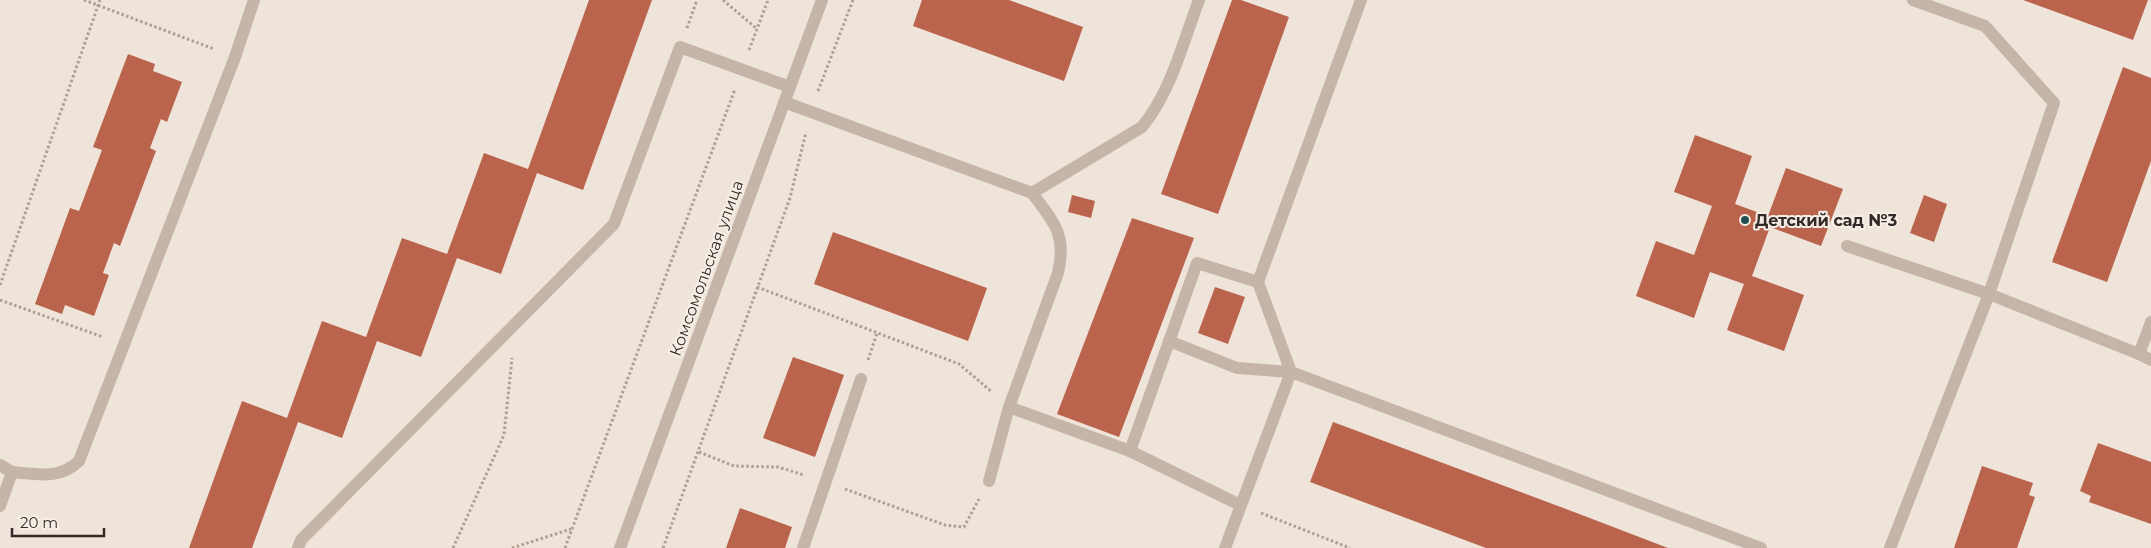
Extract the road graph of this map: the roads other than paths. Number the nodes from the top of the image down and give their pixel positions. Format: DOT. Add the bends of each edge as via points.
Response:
graph roads {
  1 [pos="254,0"];
  2 [pos="822,0"];
  3 [pos="1199,0"];
  4 [pos="1361,0"];
  5 [pos="1913,0"];
  6 [pos="790,87"];
  7 [pos="784,102"];
  8 [pos="1032,193"];
  9 [pos="1847,246"];
  10 [pos="1258,282"];
  11 [pos="1990,294"];
  12 [pos="2151,322"];
  13 [pos="1170,341"];
  14 [pos="2138,354"];
  15 [pos="2151,360"];
  16 [pos="1290,372"];
  17 [pos="861,380"];
  18 [pos="1009,407"];
  19 [pos="1130,451"];
  20 [pos="0,465"];
  21 [pos="12,472"];
  22 [pos="989,481"];
  23 [pos="1240,505"];
  24 [pos="0,506"];
  25 [pos="298,548"];
  26 [pos="620,548"];
  27 [pos="803,548"];
  28 [pos="1225,548"];
  29 [pos="1761,548"];
  30 [pos="1890,548"];
  1 -- 21 [label="street" via="79,461 62,474"];
  2 -- 6 [label="street, Комсомольская улица"];
  3 -- 8 [label="street" via="1155,112 1142,127"];
  4 -- 10 [label="street"];
  5 -- 11 [label="street" via="1985,26 2054,103"];
  6 -- 7 [label="street, Комсомольская улица"];
  6 -- 25 [label="street" via="680,47 614,224 302,540"];
  7 -- 8 [label="street"];
  7 -- 26 [label="street, Комсомольская улица"];
  8 -- 18 [label="street" via="1055,223 1062,254"];
  9 -- 11 [label="street"];
  10 -- 13 [label="street" via="1197,263"];
  10 -- 16 [label="street"];
  11 -- 14 [label="street"];
  11 -- 30 [label="street"];
  12 -- 14 [label="street"];
  13 -- 16 [label="street" via="1237,368"];
  13 -- 19 [label="street"];
  14 -- 15 [label="street"];
  16 -- 23 [label="street"];
  16 -- 29 [label="street"];
  17 -- 27 [label="street"];
  18 -- 19 [label="street"];
  18 -- 22 [label="street"];
  19 -- 23 [label="street"];
  20 -- 21 [label="street"];
  21 -- 24 [label="street"];
  23 -- 28 [label="street"];
}
